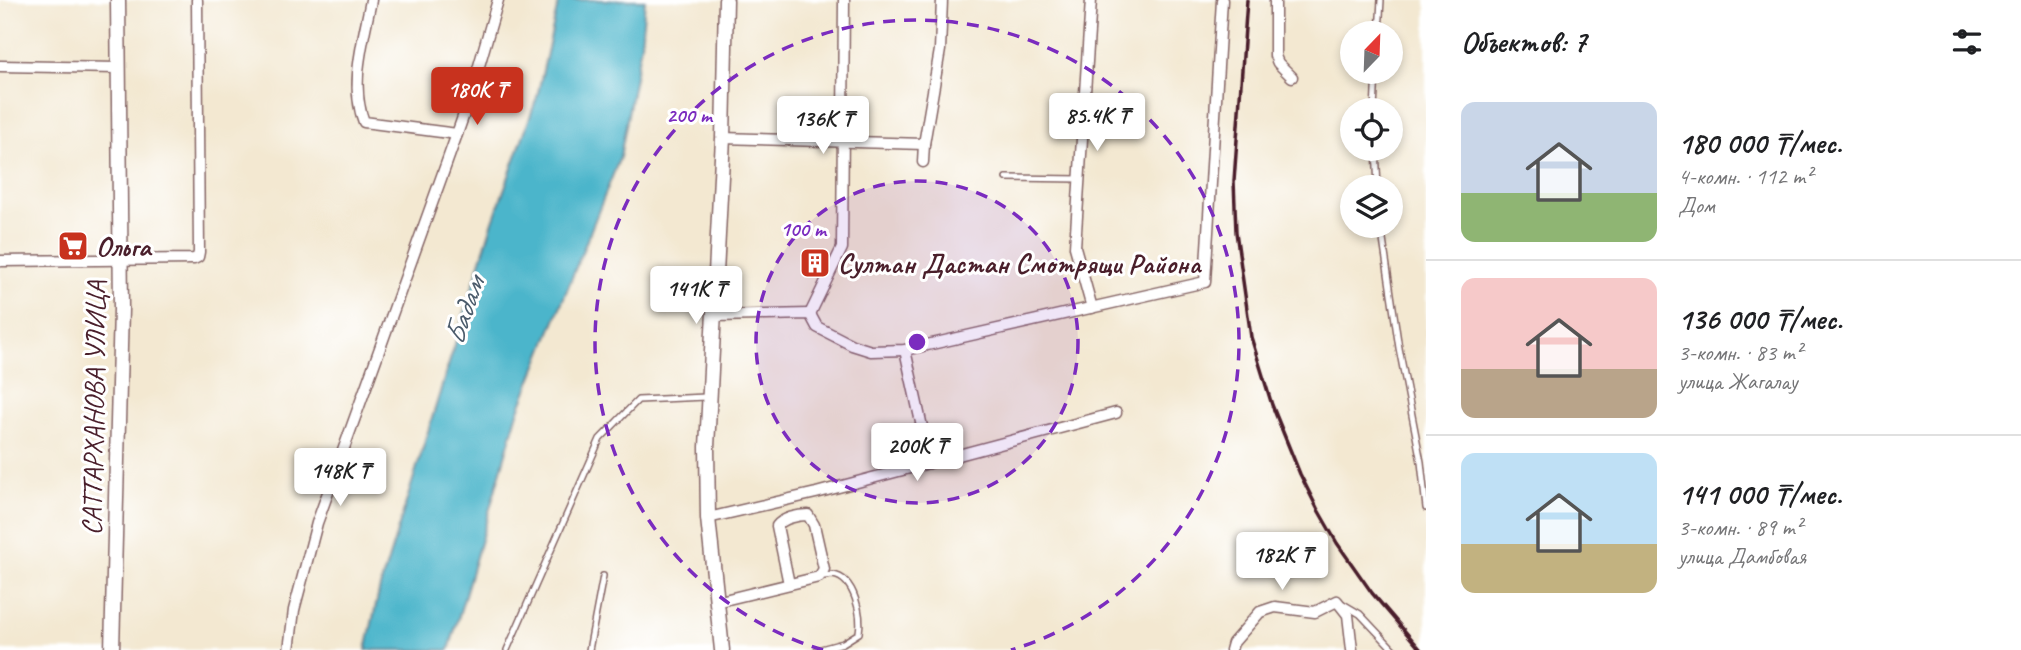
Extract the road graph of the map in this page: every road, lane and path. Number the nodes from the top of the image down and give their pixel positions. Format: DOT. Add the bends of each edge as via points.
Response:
graph roads {
  1 [pos="118,0"];
  2 [pos="197,0"];
  3 [pos="371,0"];
  4 [pos="498,0"];
  5 [pos="726,0"];
  6 [pos="844,0"];
  7 [pos="942,0"];
  8 [pos="1091,0"];
  9 [pos="1222,0"];
  10 [pos="1275,0"];
  11 [pos="1381,0"];
  12 [pos="1380,21"];
  13 [pos="0,66"];
  14 [pos="118,68"];
  15 [pos="1292,77"];
  16 [pos="457,134"];
  17 [pos="723,138"];
  18 [pos="843,141"];
  19 [pos="924,144"];
  20 [pos="923,162"];
  21 [pos="1006,178"];
  22 [pos="1080,179"];
  23 [pos="1383,238"];
  24 [pos="121,259"];
  25 [pos="0,261"];
  26 [pos="1092,308"];
  27 [pos="810,314"];
  28 [pos="714,316"];
  29 [pos="905,350"];
  30 [pos="710,397"];
  31 [pos="1116,413"];
  32 [pos="930,463"];
  33 [pos="1426,508"];
  34 [pos="708,518"];
  35 [pos="603,576"];
  36 [pos="819,577"];
  37 [pos="789,584"];
  38 [pos="1337,601"];
  39 [pos="716,602"];
  40 [pos="112,650"];
  41 [pos="289,650"];
  42 [pos="507,650"];
  43 [pos="589,650"];
  44 [pos="722,650"];
  45 [pos="817,650"];
  46 [pos="1231,650"];
  47 [pos="1352,650"];
  48 [pos="1394,650"];
  1 -- 14 [label="street, САТТАРХАНОВА УЛИЦА"];
  2 -- 24 [label="street" via="200,252 194,259"];
  3 -- 16 [label="street" via="358,77 364,122"];
  4 -- 16 [label="street"];
  5 -- 17 [label="street"];
  6 -- 18 [label="street"];
  7 -- 19 [label="street" via="940,50"];
  8 -- 22 [label="street"];
  9 -- 26 [label="street" via="1205,282"];
  10 -- 15 [label="street" via="1275,56"];
  11 -- 12 [label="lane"];
  13 -- 14 [label="street"];
  14 -- 24 [label="street, САТТАРХАНОВА УЛИЦА"];
  16 -- 41 [label="street" via="317,523 294,610"];
  17 -- 18 [label="street"];
  17 -- 28 [label="street"];
  18 -- 19 [label="street"];
  18 -- 27 [label="street" via="842,248"];
  19 -- 20 [label="street"];
  21 -- 22 [label="lane"];
  22 -- 26 [label="street" via="1075,247"];
  23 -- 33 [label="lane"];
  24 -- 25 [label="street"];
  24 -- 40 [label="street, САТТАРХАНОВА УЛИЦА"];
  26 -- 29 [label="street"];
  27 -- 28 [label="street"];
  27 -- 29 [label="street" via="817,327 852,345 871,351"];
  28 -- 30 [label="street"];
  29 -- 32 [label="street"];
  30 -- 34 [label="street"];
  30 -- 42 [label="lane" via="638,400 600,439"];
  31 -- 32 [label="street"];
  32 -- 34 [label="street"];
  34 -- 39 [label="street"];
  35 -- 43 [label="lane"];
  36 -- 37 [label="street"];
  36 -- 37 [label="street" via="824,569 821,554 810,517 804,515 777,526"];
  36 -- 45 [label="lane" via="834,575 851,587 861,622 859,633 844,643"];
  37 -- 39 [label="street"];
  38 -- 46 [label="street" via="1315,612 1275,607 1260,612"];
  38 -- 47 [label="street" via="1348,615"];
  38 -- 48 [label="lane" via="1360,614"];
  39 -- 44 [label="street"];
}
